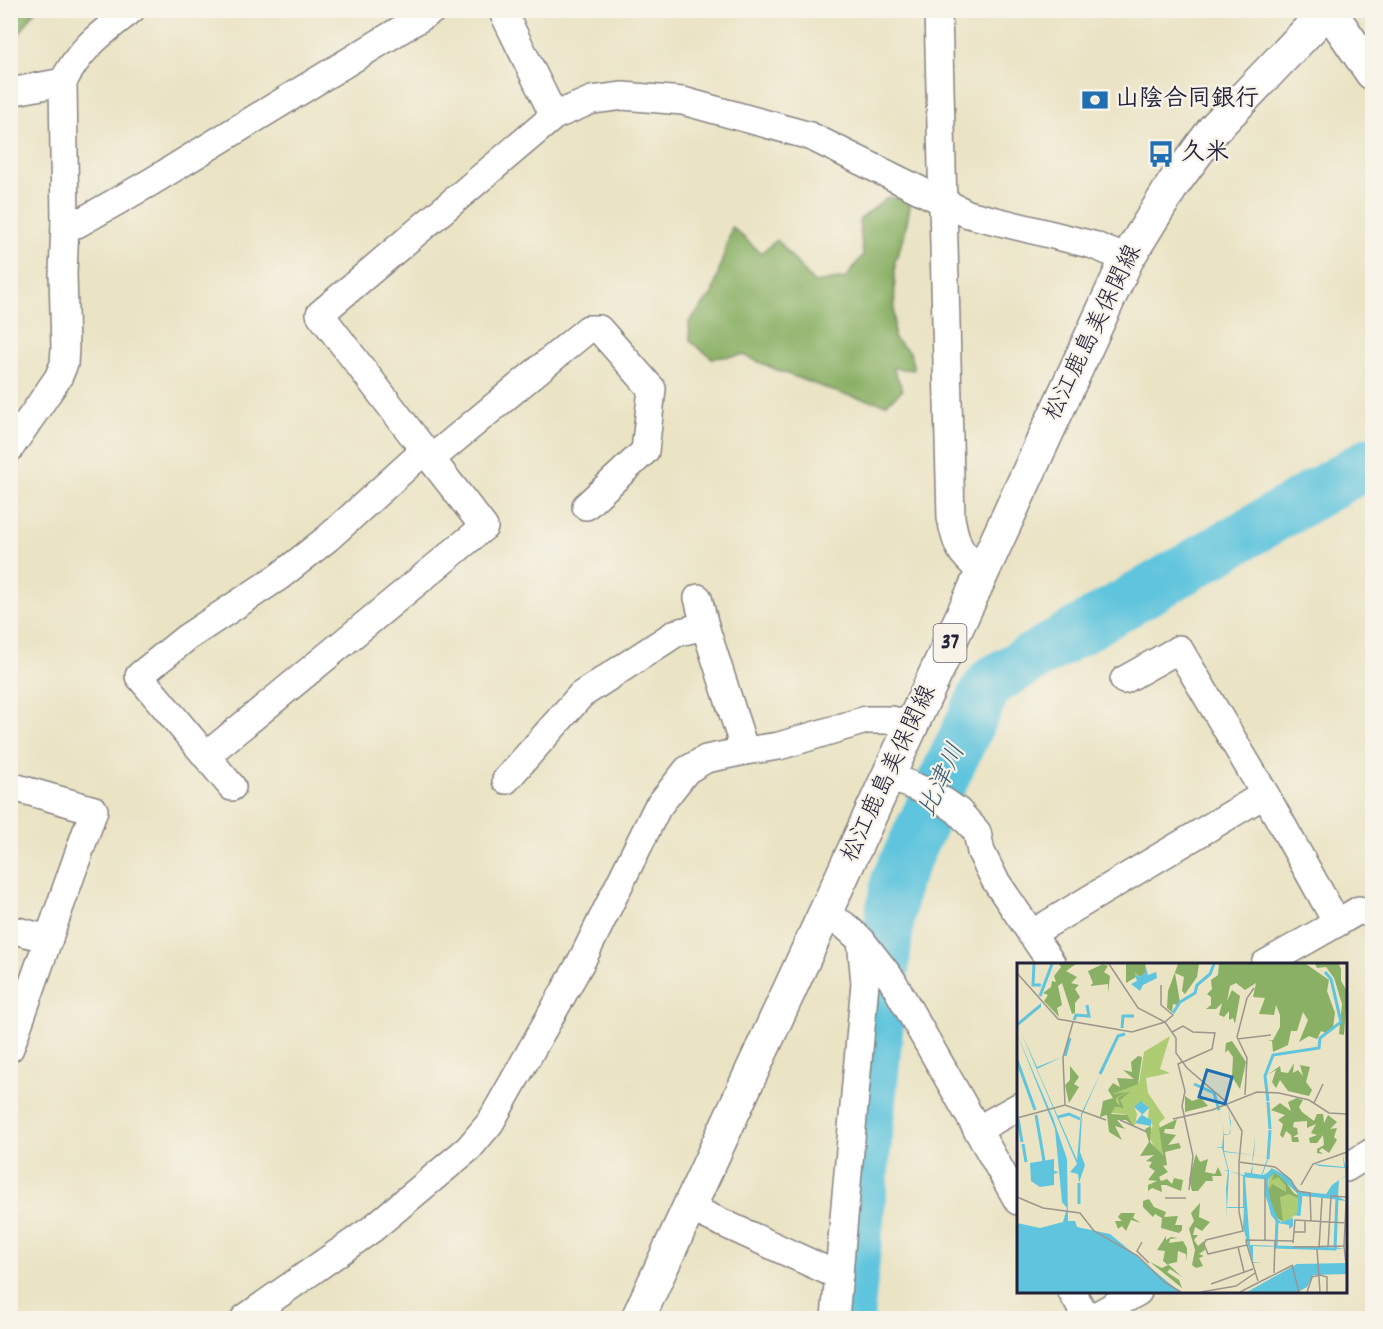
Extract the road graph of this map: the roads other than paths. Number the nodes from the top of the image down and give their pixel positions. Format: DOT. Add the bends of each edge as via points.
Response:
graph roads {
  1 [pos="131,10"];
  2 [pos="433,10"];
  3 [pos="502,10"];
  4 [pos="938,10"];
  5 [pos="1329,10"];
  6 [pos="1372,73"];
  7 [pos="63,82"];
  8 [pos="10,92"];
  9 [pos="554,116"];
  10 [pos="943,201"];
  11 [pos="65,223"];
  12 [pos="1127,259"];
  13 [pos="10,448"];
  14 [pos="427,455"];
  15 [pos="586,506"];
  16 [pos="982,572"];
  17 [pos="698,598"];
  18 [pos="705,626"];
  19 [pos="1124,680"];
  20 [pos="913,725"];
  21 [pos="745,751"];
  22 [pos="207,755"];
  23 [pos="889,776"];
  24 [pos="506,780"];
  25 [pos="10,786"];
  26 [pos="232,787"];
  27 [pos="1265,794"];
  28 [pos="1372,914"];
  29 [pos="825,915"];
  30 [pos="1337,923"];
  31 [pos="10,929"];
  32 [pos="1031,934"];
  33 [pos="49,939"];
  34 [pos="866,947"];
  35 [pos="1051,963"];
  36 [pos="1267,963"];
  37 [pos="10,1048"];
  38 [pos="1017,1108"];
  39 [pos="977,1130"];
  40 [pos="1372,1152"];
  41 [pos="1347,1167"];
  42 [pos="1017,1199"];
  43 [pos="690,1208"];
  44 [pos="839,1276"];
  45 [pos="1072,1293"];
  46 [pos="1136,1293"];
  47 [pos="245,1318"];
  48 [pos="638,1318"];
  49 [pos="835,1318"];
  50 [pos="1087,1318"];
  51 [pos="1092,1318"];
  1 -- 7 [label="street" via="88,45"];
  2 -- 11 [label="street" via="151,182 77,224"];
  3 -- 9 [label="street"];
  4 -- 10 [label="street"];
  5 -- 6 [label="main road"];
  5 -- 12 [label="main road, 松江鹿島美保関線 / 37" via="1214,129 1174,183"];
  7 -- 8 [label="street"];
  7 -- 11 [label="street"];
  9 -- 10 [label="street" via="592,100 623,96 683,101 810,136"];
  9 -- 14 [label="street" via="320,314"];
  10 -- 12 [label="street" via="968,214 1093,245"];
  10 -- 16 [label="street" via="951,519 956,545"];
  11 -- 13 [label="street" via="64,363"];
  12 -- 16 [label="main road, 松江鹿島美保関線 / 37"];
  14 -- 15 [label="street" via="588,329 599,329 652,389 645,451"];
  14 -- 22 [label="street" via="484,527"];
  14 -- 22 [label="street" via="280,576 186,638 139,676"];
  16 -- 20 [label="main road, 松江鹿島美保関線 / 37"];
  17 -- 18 [label="street"];
  18 -- 21 [label="street"];
  18 -- 24 [label="street" via="676,633 581,695"];
  19 -- 27 [label="street" via="1179,649"];
  20 -- 21 [label="street" via="866,720 779,746"];
  20 -- 23 [label="main road, 松江鹿島美保関線 / 37"];
  21 -- 47 [label="street" via="706,759 687,770 657,808 581,962 490,1123 469,1148 372,1229"];
  22 -- 26 [label="street"];
  23 -- 29 [label="main road, 松江鹿島美保関線 / 37"];
  23 -- 32 [label="street" via="935,796 958,811 977,832 981,852 995,880"];
  25 -- 33 [label="street" via="94,810"];
  27 -- 30 [label="street"];
  27 -- 32 [label="street"];
  28 -- 30 [label="street" via="1359,910"];
  29 -- 34 [label="street" via="844,926"];
  29 -- 43 [label="main road, 松江鹿島美保関線 / 37"];
  30 -- 36 [label="street"];
  31 -- 33 [label="street"];
  32 -- 35 [label="street"];
  33 -- 37 [label="street"];
  34 -- 39 [label="street" via="892,980"];
  34 -- 44 [label="street"];
  38 -- 39 [label="street"];
  39 -- 42 [label="street"];
  40 -- 41 [label="street"];
  43 -- 44 [label="street"];
  43 -- 48 [label="main road, 松江鹿島美保関線 / 37"];
  44 -- 49 [label="street"];
  45 -- 50 [label="street"];
  46 -- 51 [label="street"];
}
